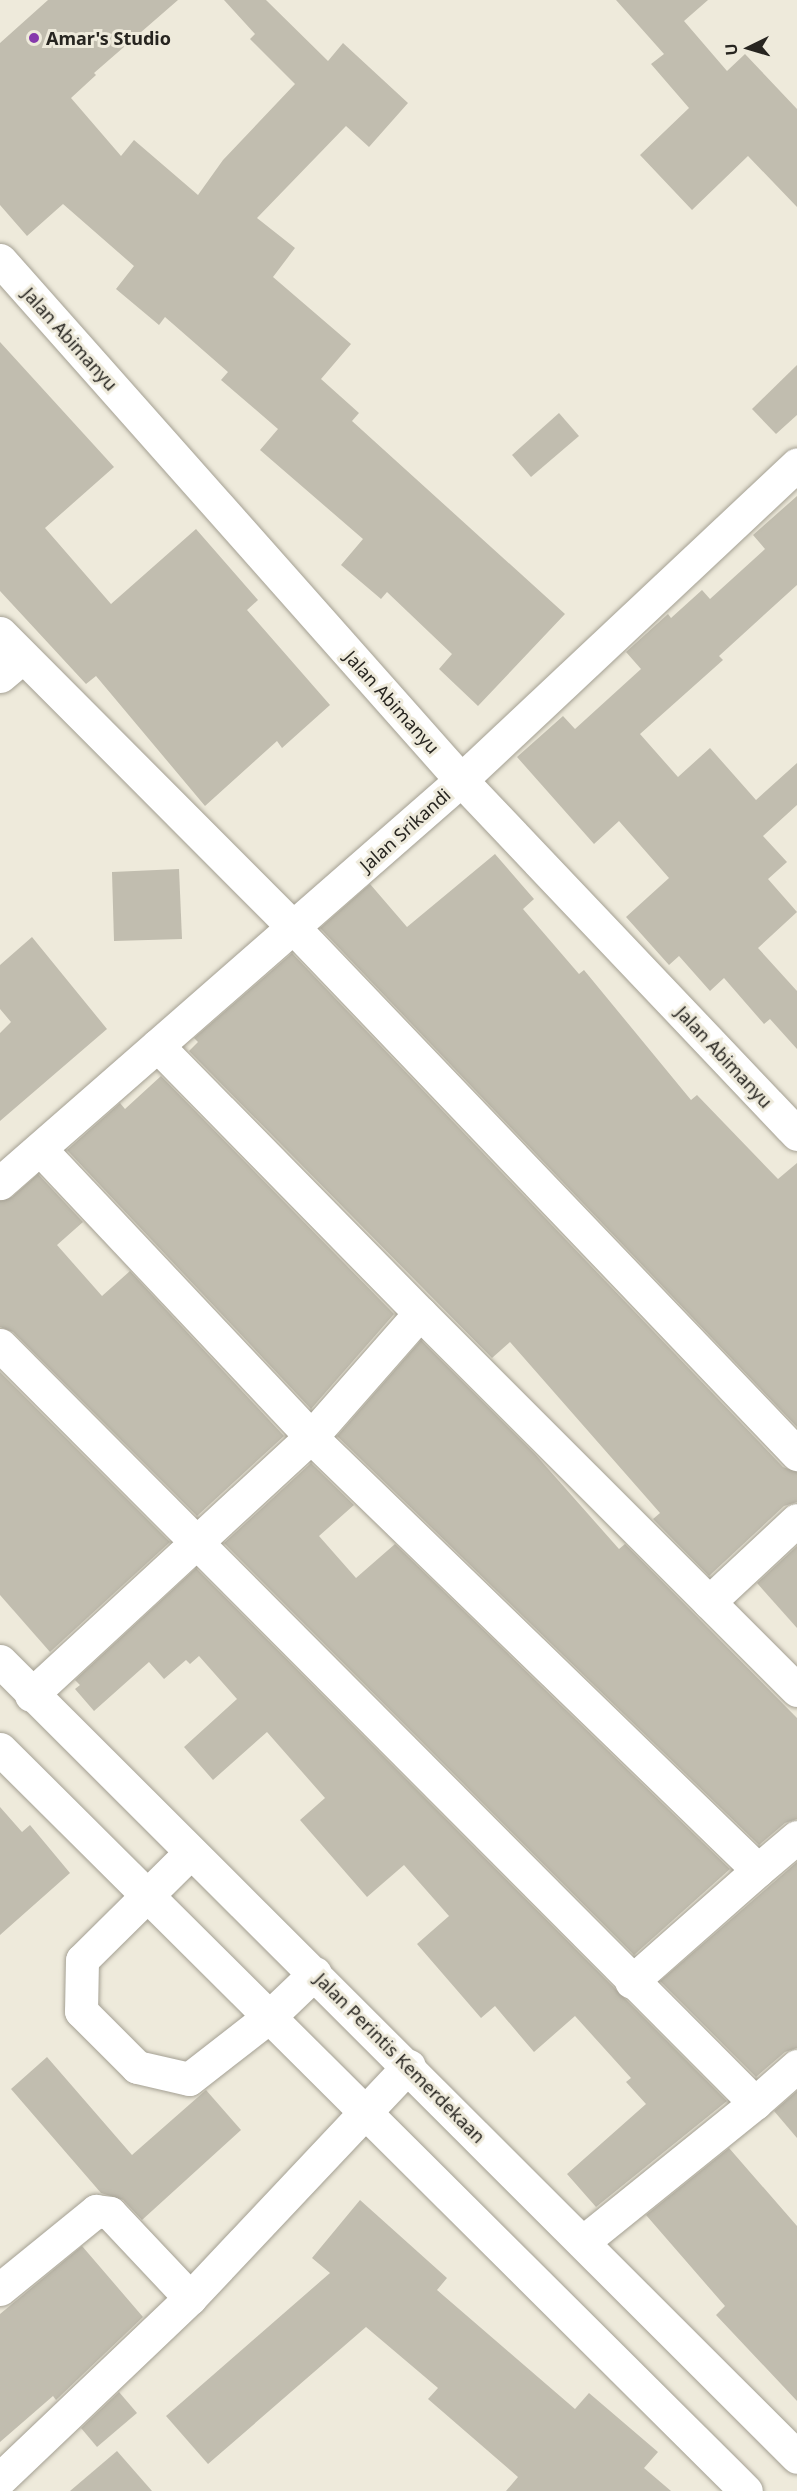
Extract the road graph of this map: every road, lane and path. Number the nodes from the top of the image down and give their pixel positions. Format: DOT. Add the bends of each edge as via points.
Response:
graph roads {
  1 [pos="0,260"];
  2 [pos="797,464"];
  3 [pos="0,633"];
  4 [pos="11,666"];
  5 [pos="461,780"];
  6 [pos="294,928"];
  7 [pos="157,1045"];
  8 [pos="797,1134"];
  9 [pos="41,1150"];
  10 [pos="0,1183"];
  11 [pos="420,1313"];
  12 [pos="0,1345"];
  13 [pos="311,1437"];
  14 [pos="797,1454"];
  15 [pos="797,1520"];
  16 [pos="199,1544"];
  17 [pos="709,1602"];
  18 [pos="0,1661"];
  19 [pos="797,1690"];
  20 [pos="31,1695"];
  21 [pos="0,1749"];
  22 [pos="797,1837"];
  23 [pos="191,1852"];
  24 [pos="758,1870"];
  25 [pos="148,1895"];
  26 [pos="315,1973"];
  27 [pos="631,1982"];
  28 [pos="270,2016"];
  29 [pos="408,2066"];
  30 [pos="797,2066"];
  31 [pos="755,2103"];
  32 [pos="364,2113"];
  33 [pos="584,2241"];
  34 [pos="0,2289"];
  35 [pos="190,2298"];
  36 [pos="797,2457"];
  37 [pos="0,2479"];
  38 [pos="746,2491"];
  1 -- 5 [label="street, Jalan Abimanyu"];
  2 -- 5 [label="street, Jalan Srikandi"];
  3 -- 4 [label="street"];
  4 -- 6 [label="street"];
  5 -- 6 [label="street, Jalan Srikandi"];
  5 -- 8 [label="street, Jalan Abimanyu"];
  6 -- 7 [label="street, Jalan Srikandi"];
  6 -- 14 [label="street"];
  7 -- 9 [label="street, Jalan Srikandi"];
  7 -- 11 [label="street"];
  9 -- 10 [label="street, Jalan Srikandi"];
  9 -- 13 [label="street"];
  11 -- 13 [label="street"];
  11 -- 17 [label="street"];
  12 -- 16 [label="street"];
  13 -- 16 [label="street"];
  13 -- 24 [label="street"];
  15 -- 17 [label="street"];
  16 -- 20 [label="street"];
  16 -- 27 [label="street"];
  17 -- 19 [label="street"];
  18 -- 20 [label="street, Jalan Perintis Kemerdekaan"];
  20 -- 23 [label="street, Jalan Perintis Kemerdekaan"];
  21 -- 25 [label="street"];
  22 -- 24 [label="street"];
  23 -- 25 [label="street"];
  23 -- 26 [label="street, Jalan Perintis Kemerdekaan"];
  24 -- 27 [label="street"];
  25 -- 28 [label="street"];
  25 -- 28 [label="street" via="82,1960 81,2011 137,2067 189,2079"];
  26 -- 28 [label="street"];
  26 -- 29 [label="street, Jalan Perintis Kemerdekaan"];
  27 -- 31 [label="street"];
  28 -- 32 [label="street"];
  29 -- 32 [label="street"];
  29 -- 33 [label="street, Jalan Perintis Kemerdekaan"];
  30 -- 31 [label="street"];
  31 -- 33 [label="street"];
  32 -- 35 [label="street"];
  32 -- 38 [label="street" via="542,2284"];
  33 -- 36 [label="street, Jalan Perintis Kemerdekaan"];
  34 -- 35 [label="street" via="96,2211 110,2213"];
  35 -- 37 [label="street"];
}
